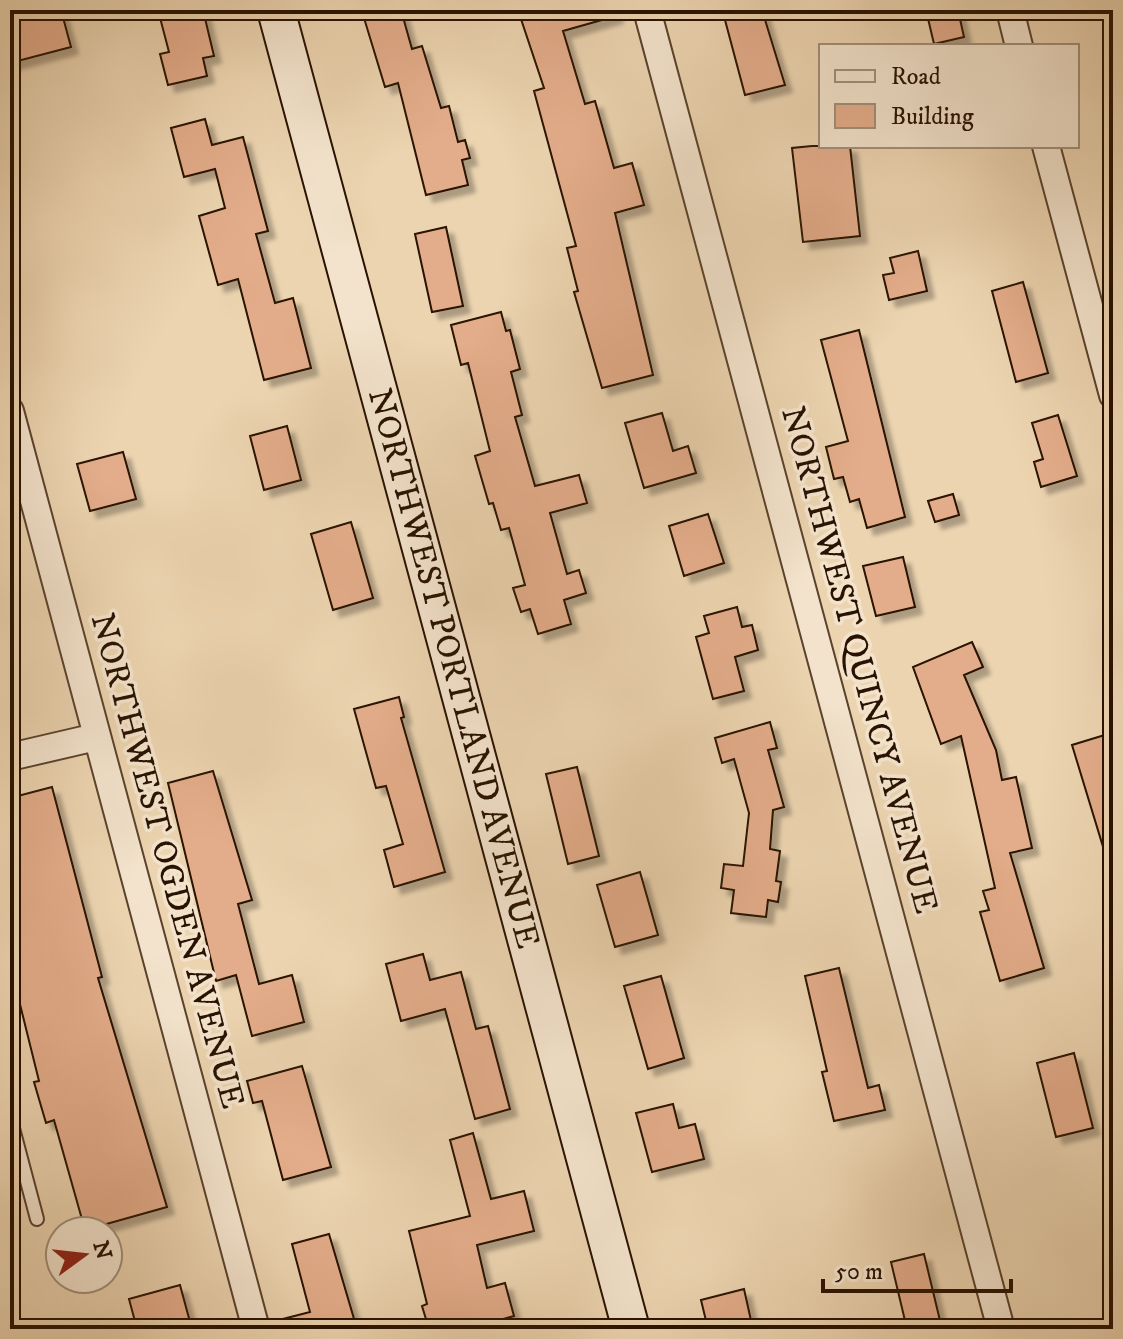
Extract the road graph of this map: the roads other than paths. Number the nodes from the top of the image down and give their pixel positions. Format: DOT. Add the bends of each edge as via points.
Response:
graph roads {
  1 [pos="276,10"];
  2 [pos="647,10"];
  3 [pos="1010,10"];
  4 [pos="1018,44"];
  5 [pos="1047,148"];
  6 [pos="1113,395"];
  7 [pos="10,411"];
  8 [pos="96,737"];
  9 [pos="10,757"];
  10 [pos="10,1117"];
  11 [pos="37,1219"];
  12 [pos="256,1329"];
  13 [pos="631,1329"];
  14 [pos="1001,1329"];
  1 -- 13 [label="street, NORTHWEST PORTLAND AVENUE"];
  2 -- 14 [label="street, NORTHWEST QUINCY AVENUE"];
  3 -- 4 [label="street"];
  5 -- 6 [label="street"];
  7 -- 8 [label="street, NORTHWEST OGDEN AVENUE"];
  8 -- 9 [label="street"];
  8 -- 12 [label="street, NORTHWEST OGDEN AVENUE"];
  10 -- 11 [label="lane"];
}
